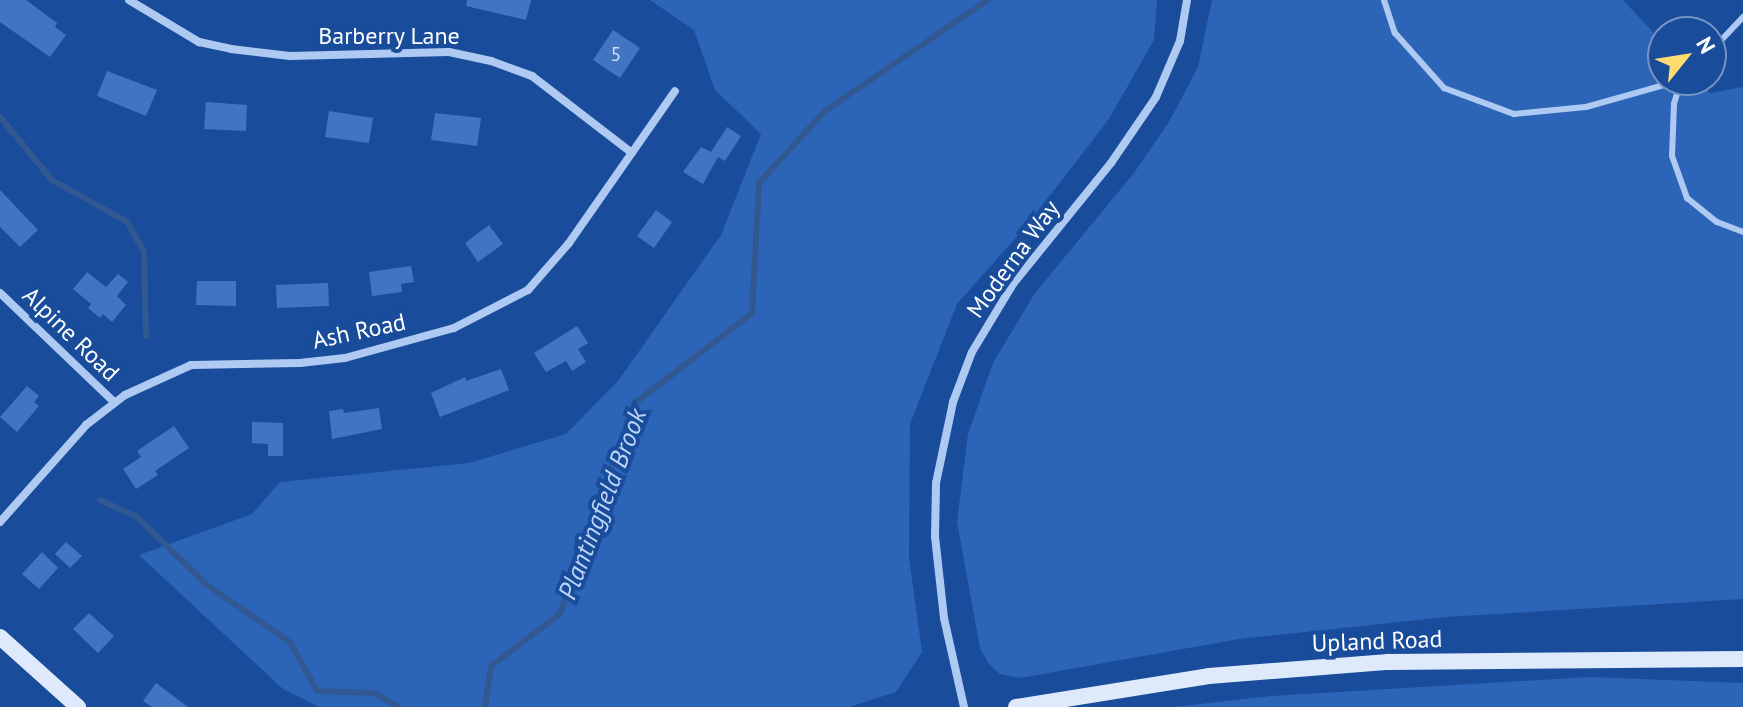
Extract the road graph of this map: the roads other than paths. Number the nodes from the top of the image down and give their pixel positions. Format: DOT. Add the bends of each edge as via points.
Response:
graph roads {
  1 [pos="129,0"];
  2 [pos="1187,0"];
  3 [pos="1384,0"];
  4 [pos="1743,17"];
  5 [pos="1740,25"];
  6 [pos="1647,90"];
  7 [pos="675,91"];
  8 [pos="1677,96"];
  9 [pos="632,153"];
  10 [pos="1743,232"];
  11 [pos="0,293"];
  12 [pos="115,403"];
  13 [pos="0,522"];
  14 [pos="0,637"];
  15 [pos="1743,659"];
  16 [pos="78,707"];
  17 [pos="964,707"];
  18 [pos="1016,707"];
  1 -- 9 [label="street, Barberry Lane" via="199,42 231,49 290,56 449,52 491,61 532,76"];
  2 -- 17 [label="street, Moderna Way" via="1180,41 1156,97 1111,163 1013,284 972,352 953,402 936,483 935,537 944,618"];
  3 -- 6 [label="lane" via="1395,33 1444,88 1514,114 1586,107"];
  4 -- 5 [label="lane"];
  7 -- 9 [label="street, Ash Road"];
  8 -- 10 [label="lane" via="1672,156 1687,198 1717,222"];
  9 -- 12 [label="street, Ash Road" via="546,272 498,308 454,328 345,358 191,365"];
  11 -- 12 [label="street, Alpine Road"];
  12 -- 13 [label="street, Ash Road" via="48,464"];
  14 -- 16 [label="main road"];
  15 -- 18 [label="main road, Upland Road" via="1388,662 1209,676"];
}
